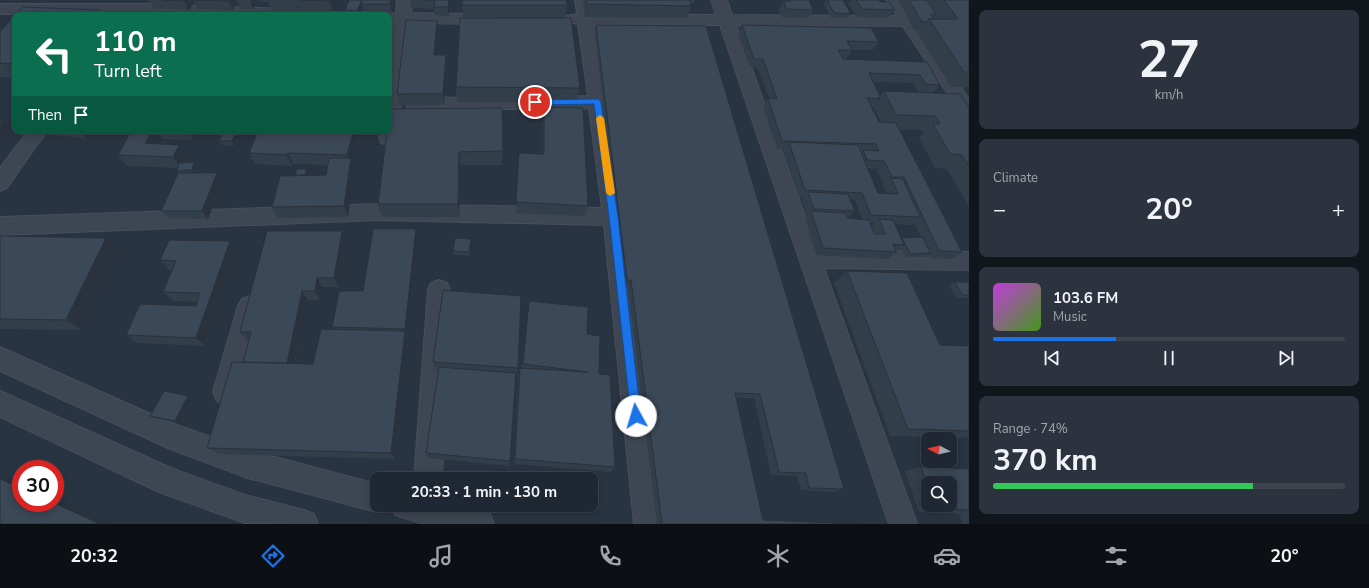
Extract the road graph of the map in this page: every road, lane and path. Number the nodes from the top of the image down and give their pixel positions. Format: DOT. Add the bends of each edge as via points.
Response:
graph roads {
  1 [pos="405,0"];
  2 [pos="719,0"];
  3 [pos="894,0"];
  4 [pos="49,4"];
  5 [pos="150,8"];
  6 [pos="0,9"];
  7 [pos="585,10"];
  8 [pos="243,12"];
  9 [pos="396,18"];
  10 [pos="507,19"];
  11 [pos="554,19"];
  12 [pos="726,20"];
  13 [pos="908,21"];
  14 [pos="392,87"];
  15 [pos="962,91"];
  16 [pos="598,102"];
  17 [pos="392,104"];
  18 [pos="969,113"];
  19 [pos="36,134"];
  20 [pos="388,134"];
  21 [pos="386,158"];
  22 [pos="0,183"];
  23 [pos="275,216"];
  24 [pos="614,217"];
  25 [pos="0,226"];
  26 [pos="269,238"];
  27 [pos="810,258"];
  28 [pos="969,261"];
  29 [pos="256,284"];
  30 [pos="439,290"];
  31 [pos="0,359"];
  32 [pos="0,404"];
  33 [pos="215,430"];
  34 [pos="428,472"];
  35 [pos="370,496"];
  36 [pos="426,512"];
  37 [pos="304,524"];
  38 [pos="480,524"];
  39 [pos="648,524"];
  40 [pos="903,524"];
  1 -- 9 [label="street"];
  2 -- 12 [label="street"];
  3 -- 13 [label="street"];
  4 -- 5 [label="street"];
  4 -- 6 [label="street"];
  5 -- 8 [label="street"];
  7 -- 11 [label="street"];
  7 -- 12 [label="street"];
  7 -- 16 [label="street"];
  9 -- 10 [label="street"];
  9 -- 14 [label="street"];
  12 -- 13 [label="street"];
  12 -- 27 [label="street"];
  13 -- 15 [label="street"];
  15 -- 18 [label="street"];
  16 -- 17 [label="street"];
  16 -- 24 [label="street"];
  19 -- 22 [label="street"];
  20 -- 21 [label="street"];
  23 -- 24 [label="street" via="380,204"];
  23 -- 25 [label="street"];
  23 -- 26 [label="street"];
  24 -- 39 [label="street"];
  27 -- 28 [label="street"];
  27 -- 40 [label="street" via="883,435"];
  29 -- 33 [label="street"];
  30 -- 34 [label="street"];
  31 -- 33 [label="street" via="168,434"];
  32 -- 37 [label="street" via="169,482 245,509"];
  33 -- 35 [label="street" via="248,464"];
  36 -- 38 [label="street"];
}
